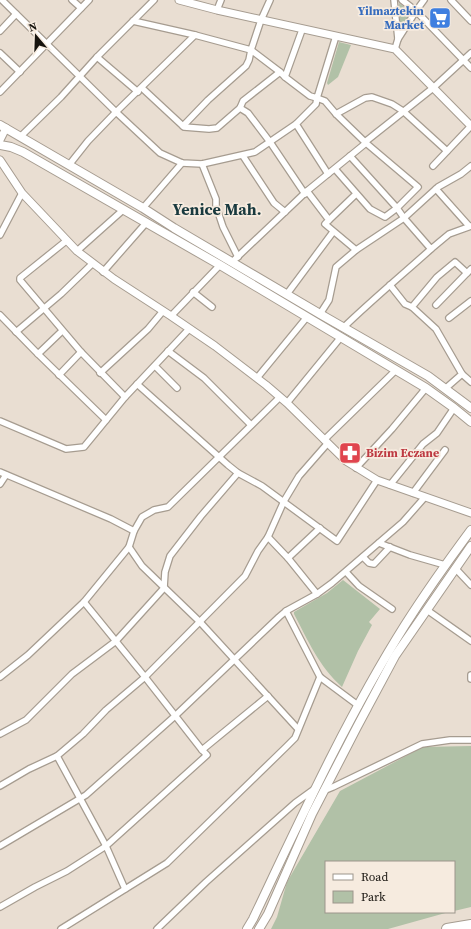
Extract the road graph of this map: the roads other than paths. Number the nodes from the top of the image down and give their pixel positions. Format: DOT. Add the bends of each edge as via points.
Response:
graph roads {
  1 [pos="2,0"];
  2 [pos="72,0"];
  3 [pos="88,0"];
  4 [pos="154,0"];
  5 [pos="179,0"];
  6 [pos="221,0"];
  7 [pos="270,0"];
  8 [pos="394,0"];
  9 [pos="402,0"];
  10 [pos="424,0"];
  11 [pos="451,0"];
  12 [pos="81,8"];
  13 [pos="217,10"];
  14 [pos="416,11"];
  15 [pos="16,14"];
  16 [pos="261,20"];
  17 [pos="133,21"];
  18 [pos="471,21"];
  19 [pos="302,30"];
  20 [pos="0,32"];
  21 [pos="195,35"];
  22 [pos="336,36"];
  23 [pos="398,39"];
  24 [pos="47,44"];
  25 [pos="395,49"];
  26 [pos="251,50"];
  27 [pos="0,53"];
  28 [pos="471,53"];
  29 [pos="97,57"];
  30 [pos="464,60"];
  31 [pos="471,68"];
  32 [pos="20,72"];
  33 [pos="282,74"];
  34 [pos="80,76"];
  35 [pos="433,88"];
  36 [pos="140,90"];
  37 [pos="0,92"];
  38 [pos="317,98"];
  39 [pos="240,108"];
  40 [pos="403,111"];
  41 [pos="116,112"];
  42 [pos="336,114"];
  43 [pos="296,124"];
  44 [pos="3,126"];
  45 [pos="183,126"];
  46 [pos="471,126"];
  47 [pos="21,136"];
  48 [pos="0,140"];
  49 [pos="270,142"];
  50 [pos="365,142"];
  51 [pos="0,145"];
  52 [pos="446,151"];
  53 [pos="243,156"];
  54 [pos="350,156"];
  55 [pos="0,161"];
  56 [pos="182,163"];
  57 [pos="202,164"];
  58 [pos="69,165"];
  59 [pos="433,166"];
  60 [pos="471,166"];
  61 [pos="335,169"];
  62 [pos="328,174"];
  63 [pos="436,189"];
  64 [pos="22,193"];
  65 [pos="306,193"];
  66 [pos="356,194"];
  67 [pos="143,208"];
  68 [pos="398,208"];
  69 [pos="123,210"];
  70 [pos="285,212"];
  71 [pos="404,218"];
  72 [pos="329,220"];
  73 [pos="146,223"];
  74 [pos="470,226"];
  75 [pos="333,232"];
  76 [pos="0,235"];
  77 [pos="66,240"];
  78 [pos="431,249"];
  79 [pos="356,250"];
  80 [pos="76,251"];
  81 [pos="235,259"];
  82 [pos="92,264"];
  83 [pos="220,265"];
  84 [pos="469,271"];
  85 [pos="103,272"];
  86 [pos="390,286"];
  87 [pos="193,292"];
  88 [pos="287,294"];
  89 [pos="471,302"];
  90 [pos="436,305"];
  91 [pos="212,307"];
  92 [pos="412,307"];
  93 [pos="44,308"];
  94 [pos="163,311"];
  95 [pos="320,314"];
  96 [pos="0,315"];
  97 [pos="171,316"];
  98 [pos="307,317"];
  99 [pos="449,318"];
  100 [pos="344,327"];
  101 [pos="189,329"];
  102 [pos="16,332"];
  103 [pos="62,332"];
  104 [pos="341,337"];
  105 [pos="168,351"];
  106 [pos="81,352"];
  107 [pos="38,354"];
  108 [pos="155,366"];
  109 [pos="396,370"];
  110 [pos="100,373"];
  111 [pos="462,374"];
  112 [pos="59,375"];
  113 [pos="257,378"];
  114 [pos="471,382"];
  115 [pos="137,384"];
  116 [pos="177,388"];
  117 [pos="426,388"];
  118 [pos="446,388"];
  119 [pos="125,397"];
  120 [pos="280,397"];
  121 [pos="287,403"];
  122 [pos="454,408"];
  123 [pos="471,408"];
  124 [pos="106,420"];
  125 [pos="0,421"];
  126 [pos="471,422"];
  127 [pos="251,425"];
  128 [pos="326,442"];
  129 [pos="445,450"];
  130 [pos="218,457"];
  131 [pos="356,468"];
  132 [pos="0,472"];
  133 [pos="238,473"];
  134 [pos="6,475"];
  135 [pos="377,480"];
  136 [pos="0,484"];
  137 [pos="390,486"];
  138 [pos="413,493"];
  139 [pos="425,497"];
  140 [pos="284,501"];
  141 [pos="471,513"];
  142 [pos="320,528"];
  143 [pos="471,530"];
  144 [pos="134,531"];
  145 [pos="268,537"];
  146 [pos="379,543"];
  147 [pos="471,546"];
  148 [pos="129,547"];
  149 [pos="390,547"];
  150 [pos="363,557"];
  151 [pos="288,558"];
  152 [pos="445,565"];
  153 [pos="455,568"];
  154 [pos="346,572"];
  155 [pos="471,584"];
  156 [pos="164,588"];
  157 [pos="317,594"];
  158 [pos="84,602"];
  159 [pos="392,610"];
  160 [pos="426,610"];
  161 [pos="286,611"];
  162 [pos="200,622"];
  163 [pos="116,641"];
  164 [pos="471,641"];
  165 [pos="234,660"];
  166 [pos="471,675"];
  167 [pos="145,676"];
  168 [pos="0,677"];
  169 [pos="320,677"];
  170 [pos="471,679"];
  171 [pos="268,696"];
  172 [pos="359,706"];
  173 [pos="175,716"];
  174 [pos="298,729"];
  175 [pos="0,734"];
  176 [pos="471,740"];
  177 [pos="202,750"];
  178 [pos="57,756"];
  179 [pos="0,786"];
  180 [pos="320,789"];
  181 [pos="80,798"];
  182 [pos="0,846"];
  183 [pos="106,846"];
  184 [pos="125,889"];
  185 [pos="0,907"];
  186 [pos="471,925"];
  187 [pos="61,929"];
  188 [pos="157,929"];
  189 [pos="247,929"];
  190 [pos="259,929"];
  191 [pos="447,929"];
  1 -- 15 [label="street"];
  2 -- 12 [label="street"];
  3 -- 12 [label="street"];
  4 -- 17 [label="street"];
  5 -- 13 [label="street"];
  6 -- 13 [label="street"];
  7 -- 16 [label="street"];
  8 -- 23 [label="street"];
  9 -- 14 [label="street"];
  10 -- 14 [label="street"];
  11 -- 18 [label="street"];
  12 -- 24 [label="street"];
  13 -- 16 [label="street"];
  14 -- 23 [label="street"];
  14 -- 30 [label="street"];
  15 -- 20 [label="street"];
  15 -- 24 [label="street"];
  16 -- 19 [label="street"];
  16 -- 26 [label="street"];
  17 -- 21 [label="street"];
  17 -- 29 [label="street"];
  19 -- 22 [label="street"];
  19 -- 33 [label="street"];
  21 -- 26 [label="street"];
  21 -- 36 [label="street"];
  22 -- 25 [label="street"];
  22 -- 38 [label="street"];
  23 -- 25 [label="street"];
  24 -- 32 [label="street"];
  24 -- 34 [label="street"];
  25 -- 35 [label="street"];
  26 -- 33 [label="street"];
  26 -- 45 [label="street" via="246,66 204,103"];
  27 -- 32 [label="street"];
  28 -- 30 [label="street"];
  29 -- 34 [label="street"];
  29 -- 36 [label="street"];
  30 -- 31 [label="street"];
  30 -- 35 [label="street"];
  32 -- 37 [label="street"];
  33 -- 38 [label="street" via="310,96"];
  33 -- 39 [label="street" via="243,101"];
  34 -- 41 [label="street"];
  34 -- 47 [label="street"];
  35 -- 40 [label="street"];
  35 -- 46 [label="street"];
  36 -- 41 [label="street"];
  36 -- 45 [label="street"];
  38 -- 42 [label="street" via="325,101"];
  38 -- 43 [label="street" via="316,104"];
  39 -- 45 [label="street" via="217,128 198,129"];
  39 -- 49 [label="street" via="248,113"];
  40 -- 42 [label="street" via="392,104 369,97"];
  40 -- 50 [label="street"];
  40 -- 52 [label="street"];
  41 -- 56 [label="street" via="160,153"];
  41 -- 58 [label="street"];
  42 -- 50 [label="street"];
  43 -- 49 [label="street"];
  43 -- 62 [label="street"];
  44 -- 47 [label="main road"];
  44 -- 48 [label="street"];
  46 -- 52 [label="street"];
  47 -- 58 [label="main road"];
  49 -- 53 [label="street"];
  49 -- 65 [label="street"];
  50 -- 54 [label="street"];
  50 -- 68 [label="street" via="418,187"];
  51 -- 69 [label="main road" via="23,152"];
  52 -- 59 [label="street"];
  53 -- 57 [label="street"];
  53 -- 70 [label="street" via="274,203"];
  54 -- 61 [label="street"];
  54 -- 68 [label="street"];
  55 -- 64 [label="street"];
  56 -- 57 [label="street"];
  56 -- 67 [label="street"];
  57 -- 81 [label="street"];
  58 -- 67 [label="main road"];
  60 -- 63 [label="street"];
  61 -- 62 [label="street"];
  61 -- 66 [label="street"];
  62 -- 65 [label="street"];
  63 -- 71 [label="street"];
  63 -- 74 [label="street"];
  64 -- 76 [label="street"];
  64 -- 77 [label="street"];
  65 -- 70 [label="street"];
  65 -- 72 [label="street"];
  66 -- 68 [label="street" via="370,209 384,217"];
  66 -- 72 [label="street"];
  67 -- 81 [label="main road" via="174,228"];
  68 -- 71 [label="street"];
  69 -- 73 [label="main road"];
  69 -- 80 [label="street"];
  70 -- 81 [label="street"];
  71 -- 78 [label="street"];
  71 -- 79 [label="street"];
  72 -- 75 [label="street" via="325,224"];
  73 -- 83 [label="main road"];
  73 -- 85 [label="street"];
  74 -- 78 [label="street" via="450,234"];
  75 -- 79 [label="street"];
  75 -- 88 [label="street"];
  77 -- 80 [label="street"];
  77 -- 93 [label="street" via="20,278"];
  78 -- 86 [label="street"];
  79 -- 95 [label="street" via="336,267 329,300"];
  80 -- 82 [label="street"];
  81 -- 88 [label="main road"];
  82 -- 85 [label="street"];
  82 -- 93 [label="street"];
  83 -- 87 [label="street"];
  83 -- 98 [label="main road"];
  84 -- 90 [label="street"];
  84 -- 92 [label="street" via="455,262 437,277"];
  85 -- 94 [label="street"];
  86 -- 92 [label="street" via="405,304"];
  86 -- 100 [label="street"];
  87 -- 91 [label="street"];
  87 -- 97 [label="street"];
  88 -- 95 [label="main road"];
  89 -- 99 [label="street"];
  92 -- 111 [label="street" via="436,329"];
  93 -- 102 [label="street"];
  93 -- 103 [label="street"];
  94 -- 97 [label="street"];
  94 -- 110 [label="street" via="148,329"];
  95 -- 100 [label="main road"];
  96 -- 102 [label="street"];
  97 -- 101 [label="street"];
  98 -- 104 [label="main road"];
  98 -- 113 [label="street"];
  100 -- 118 [label="main road"];
  101 -- 105 [label="street"];
  101 -- 113 [label="street"];
  102 -- 107 [label="street"];
  103 -- 106 [label="street"];
  103 -- 107 [label="street"];
  104 -- 109 [label="main road"];
  104 -- 121 [label="street"];
  105 -- 108 [label="street"];
  105 -- 127 [label="street" via="204,378"];
  106 -- 110 [label="street"];
  106 -- 112 [label="street"];
  107 -- 112 [label="street"];
  108 -- 115 [label="street"];
  108 -- 116 [label="street"];
  109 -- 117 [label="main road"];
  109 -- 128 [label="street"];
  110 -- 119 [label="street"];
  111 -- 114 [label="street"];
  111 -- 118 [label="street"];
  112 -- 124 [label="street"];
  113 -- 120 [label="street"];
  115 -- 119 [label="street"];
  115 -- 130 [label="street"];
  117 -- 122 [label="main road"];
  117 -- 131 [label="street"];
  118 -- 123 [label="main road"];
  119 -- 124 [label="street"];
  120 -- 121 [label="street"];
  120 -- 127 [label="street"];
  121 -- 128 [label="street"];
  122 -- 126 [label="main road"];
  122 -- 137 [label="street" via="437,433 423,444"];
  124 -- 125 [label="street" via="84,447 66,449"];
  127 -- 130 [label="street"];
  128 -- 131 [label="street"];
  128 -- 140 [label="street" via="299,476"];
  129 -- 138 [label="street"];
  130 -- 133 [label="street"];
  130 -- 144 [label="street" via="168,506 142,517"];
  131 -- 135 [label="street"];
  132 -- 134 [label="street"];
  133 -- 140 [label="street"];
  133 -- 156 [label="street" via="170,556"];
  134 -- 136 [label="street"];
  134 -- 144 [label="street"];
  135 -- 137 [label="street"];
  135 -- 142 [label="street" via="337,541"];
  137 -- 138 [label="street"];
  138 -- 139 [label="street"];
  139 -- 141 [label="street"];
  139 -- 146 [label="street" via="403,522"];
  140 -- 142 [label="street"];
  140 -- 145 [label="street"];
  142 -- 151 [label="street"];
  143 -- 152 [label="main road"];
  144 -- 148 [label="street"];
  145 -- 151 [label="street"];
  145 -- 162 [label="street" via="245,576"];
  146 -- 149 [label="street"];
  146 -- 150 [label="street"];
  147 -- 153 [label="main road"];
  148 -- 156 [label="street" via="142,566"];
  148 -- 158 [label="street"];
  149 -- 150 [label="street" via="374,564"];
  149 -- 152 [label="street"];
  150 -- 154 [label="street"];
  151 -- 157 [label="street"];
  152 -- 172 [label="main road" via="404,626"];
  153 -- 155 [label="street"];
  153 -- 160 [label="main road"];
  154 -- 157 [label="street"];
  154 -- 159 [label="street" via="359,586"];
  156 -- 162 [label="street"];
  156 -- 163 [label="street"];
  157 -- 161 [label="street"];
  158 -- 163 [label="street"];
  158 -- 168 [label="street" via="28,655"];
  160 -- 164 [label="street"];
  160 -- 180 [label="main road" via="395,656"];
  161 -- 165 [label="street"];
  161 -- 169 [label="street"];
  162 -- 165 [label="street"];
  162 -- 167 [label="street"];
  163 -- 167 [label="street"];
  163 -- 175 [label="street" via="72,674 26,720"];
  165 -- 171 [label="street"];
  165 -- 173 [label="street"];
  166 -- 170 [label="street"];
  167 -- 173 [label="street"];
  167 -- 178 [label="street"];
  169 -- 172 [label="street"];
  169 -- 174 [label="street"];
  171 -- 174 [label="street"];
  171 -- 177 [label="street"];
  172 -- 180 [label="main road"];
  173 -- 177 [label="street"];
  173 -- 181 [label="street"];
  174 -- 184 [label="street" via="295,738 167,863"];
  176 -- 180 [label="street" via="422,744"];
  177 -- 183 [label="street" via="207,755"];
  178 -- 179 [label="street"];
  178 -- 181 [label="street"];
  180 -- 188 [label="street" via="283,814"];
  180 -- 189 [label="main road"];
  180 -- 190 [label="main road" via="268,914"];
  181 -- 182 [label="street"];
  181 -- 183 [label="street"];
  183 -- 184 [label="street"];
  183 -- 185 [label="street" via="67,871"];
  184 -- 187 [label="street"];
  186 -- 191 [label="highway"];
}
